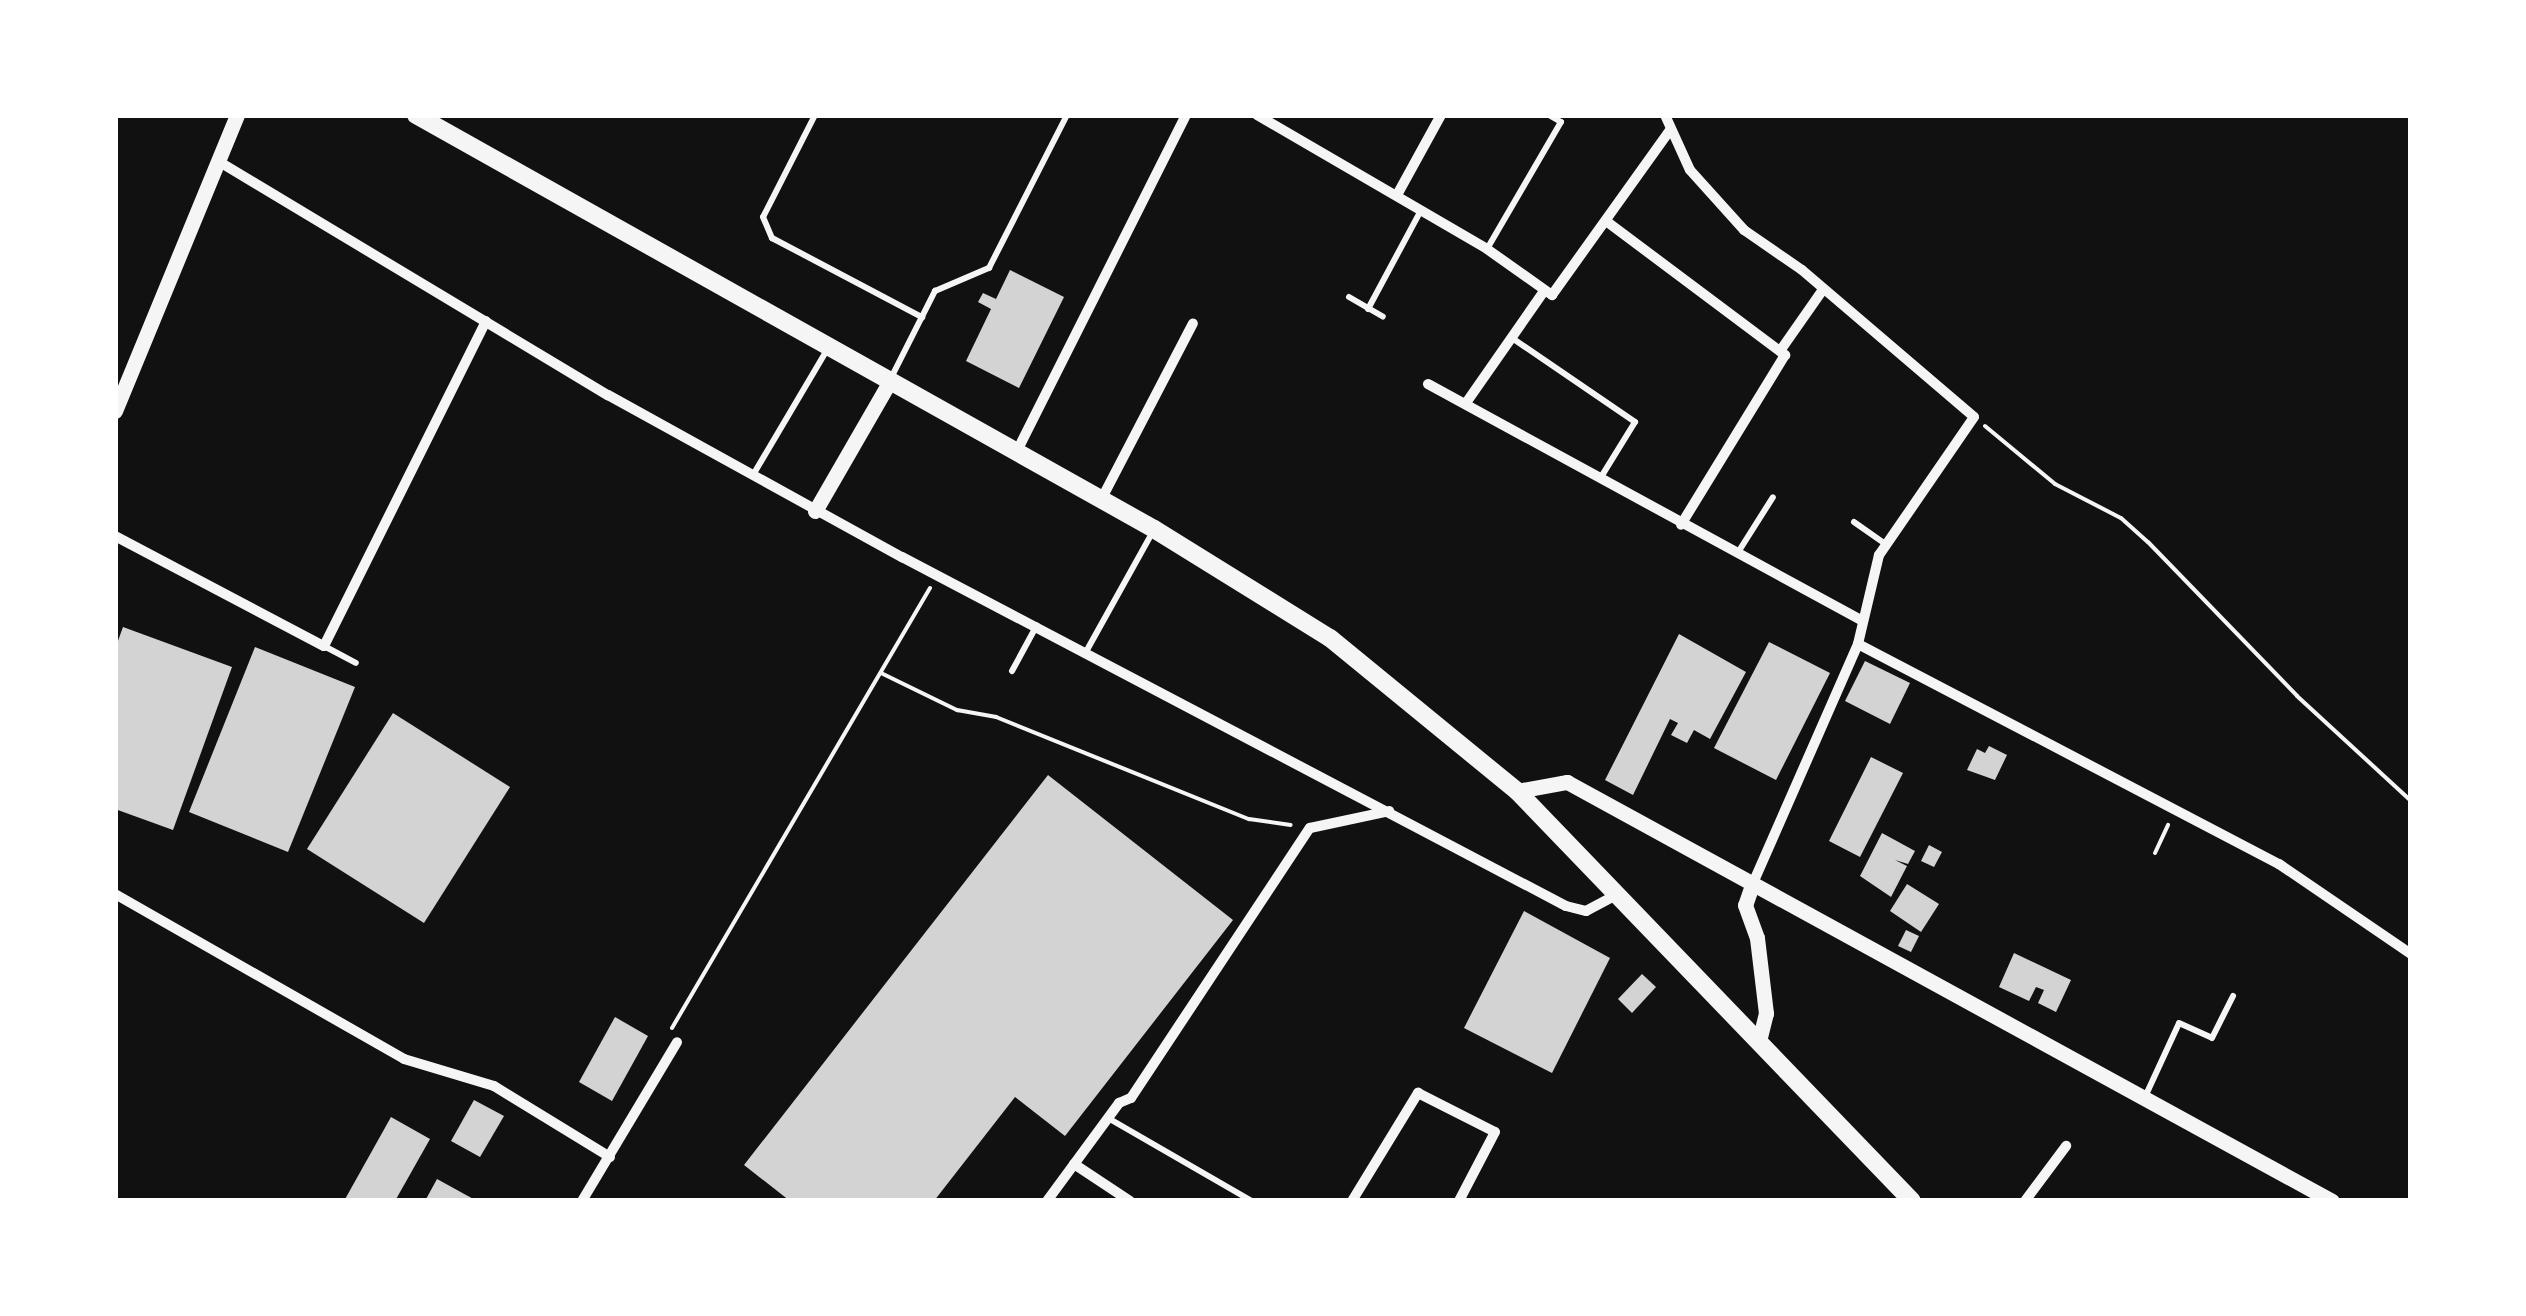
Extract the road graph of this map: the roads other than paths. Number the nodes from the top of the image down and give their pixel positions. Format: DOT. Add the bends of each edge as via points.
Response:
graph roads {
  1 [pos="237,115"];
  2 [pos="416,115"];
  3 [pos="815,115"];
  4 [pos="1068,115"];
  5 [pos="1186,115"];
  6 [pos="1258,115"];
  7 [pos="1440,115"];
  8 [pos="1549,115"];
  9 [pos="1665,115"];
  10 [pos="1670,130"];
  11 [pos="218,161"];
  12 [pos="1397,195"];
  13 [pos="1422,209"];
  14 [pos="1606,221"];
  15 [pos="1487,248"];
  16 [pos="1544,291"];
  17 [pos="1822,291"];
  18 [pos="1349,298"];
  19 [pos="1368,309"];
  20 [pos="922,317"];
  21 [pos="1383,317"];
  22 [pos="486,320"];
  23 [pos="1193,324"];
  24 [pos="1512,338"];
  25 [pos="830,345"];
  26 [pos="1780,351"];
  27 [pos="890,381"];
  28 [pos="1428,384"];
  29 [pos="1466,403"];
  30 [pos="115,411"];
  31 [pos="1016,453"];
  32 [pos="752,476"];
  33 [pos="1600,479"];
  34 [pos="1773,496"];
  35 [pos="1100,500"];
  36 [pos="815,511"];
  37 [pos="1854,522"];
  38 [pos="1681,525"];
  39 [pos="1154,529"];
  40 [pos="115,536"];
  41 [pos="1886,544"];
  42 [pos="1736,554"];
  43 [pos="1863,622"];
  44 [pos="1038,624"];
  45 [pos="1858,644"];
  46 [pos="324,646"];
  47 [pos="1087,650"];
  48 [pos="356,663"];
  49 [pos="1012,671"];
  50 [pos="1516,791"];
  51 [pos="1390,811"];
  52 [pos="1751,888"];
  53 [pos="115,894"];
  54 [pos="1616,895"];
  55 [pos="2411,954"];
  56 [pos="2233,996"];
  57 [pos="674,1036"];
  58 [pos="1759,1041"];
  59 [pos="2145,1097"];
  60 [pos="1108,1118"];
  61 [pos="2066,1146"];
  62 [pos="610,1157"];
  63 [pos="1074,1164"];
  64 [pos="582,1201"];
  65 [pos="1046,1201"];
  66 [pos="1130,1201"];
  67 [pos="1252,1201"];
  68 [pos="1352,1201"];
  69 [pos="1459,1201"];
  70 [pos="1912,1201"];
  71 [pos="2024,1201"];
  72 [pos="2332,1201"];
  1 -- 11 [label="street"];
  2 -- 25 [label="main road"];
  3 -- 20 [label="lane" via="763,217 772,238"];
  4 -- 20 [label="lane" via="989,268 935,292"];
  5 -- 31 [label="street"];
  6 -- 12 [label="street"];
  7 -- 12 [label="street"];
  8 -- 15 [label="lane" via="1561,122"];
  9 -- 10 [label="street"];
  10 -- 14 [label="street"];
  10 -- 17 [label="street" via="1690,170 1744,230"];
  11 -- 22 [label="street"];
  11 -- 30 [label="street"];
  12 -- 13 [label="street"];
  13 -- 15 [label="street"];
  13 -- 19 [label="lane"];
  14 -- 16 [label="street" via="1552,295"];
  14 -- 26 [label="street"];
  15 -- 16 [label="street"];
  16 -- 24 [label="street"];
  17 -- 26 [label="street"];
  17 -- 41 [label="street" via="1974,417"];
  18 -- 19 [label="lane"];
  19 -- 21 [label="lane"];
  20 -- 27 [label="lane"];
  22 -- 32 [label="street"];
  22 -- 46 [label="street"];
  23 -- 35 [label="street"];
  24 -- 29 [label="street"];
  24 -- 33 [label="lane" via="1635,422"];
  25 -- 27 [label="main road"];
  25 -- 32 [label="lane"];
  26 -- 38 [label="street" via="1785,355"];
  27 -- 31 [label="main road"];
  27 -- 36 [label="street"];
  28 -- 29 [label="street"];
  29 -- 33 [label="street"];
  31 -- 35 [label="main road"];
  32 -- 36 [label="street"];
  33 -- 38 [label="street"];
  34 -- 42 [label="lane"];
  35 -- 39 [label="main road"];
  36 -- 44 [label="street"];
  37 -- 41 [label="lane"];
  38 -- 42 [label="street"];
  39 -- 47 [label="lane"];
  39 -- 50 [label="main road" via="1330,638"];
  40 -- 46 [label="street"];
  41 -- 43 [label="street"];
  42 -- 43 [label="street"];
  43 -- 45 [label="street"];
  44 -- 47 [label="street"];
  44 -- 49 [label="lane"];
  45 -- 52 [label="street"];
  45 -- 55 [label="street" via="2278,864"];
  46 -- 48 [label="lane"];
  47 -- 51 [label="street"];
  50 -- 52 [label="street" via="1567,782"];
  50 -- 54 [label="main road"];
  51 -- 54 [label="street" via="1566,906 1586,911"];
  51 -- 60 [label="street" via="1310,828 1131,1098"];
  52 -- 58 [label="street" via="1745,906 1757,938 1766,1013"];
  52 -- 59 [label="street"];
  53 -- 62 [label="street" via="404,1059 494,1086"];
  54 -- 58 [label="main road"];
  56 -- 59 [label="lane" via="2212,1038 2179,1023"];
  57 -- 62 [label="street"];
  58 -- 70 [label="main road"];
  59 -- 72 [label="street"];
  60 -- 63 [label="street"];
  60 -- 67 [label="lane"];
  61 -- 71 [label="street"];
  62 -- 64 [label="street"];
  63 -- 65 [label="street"];
  63 -- 66 [label="street"];
  68 -- 69 [label="street" via="1418,1094 1495,1132"];
}
